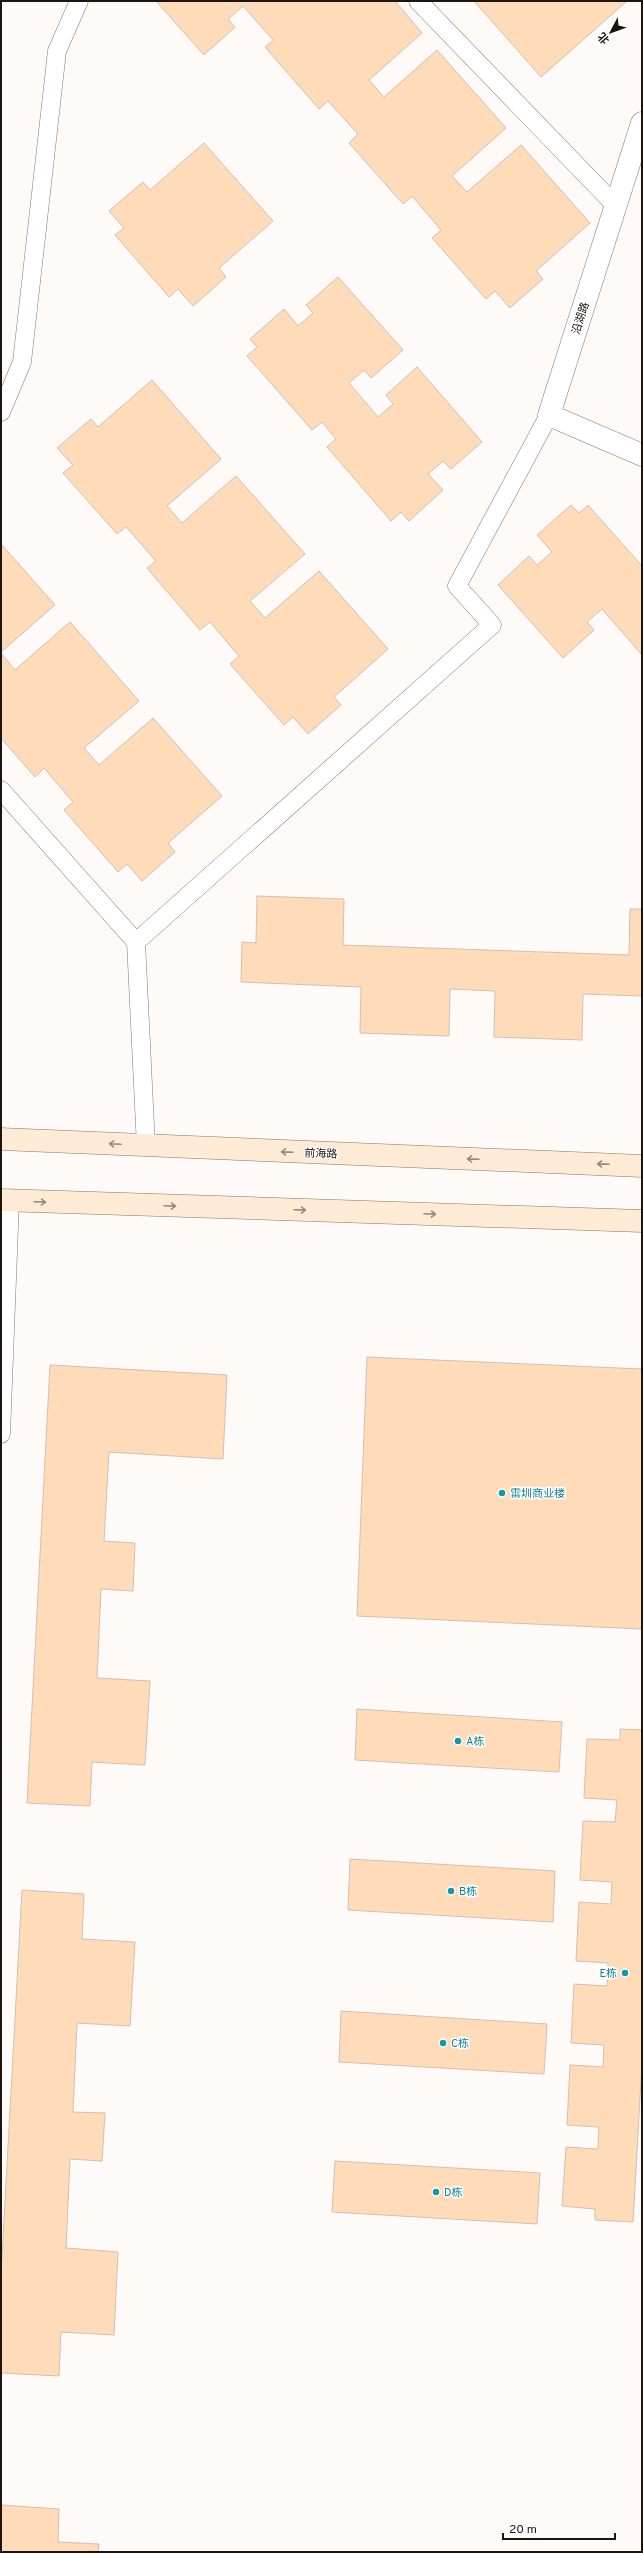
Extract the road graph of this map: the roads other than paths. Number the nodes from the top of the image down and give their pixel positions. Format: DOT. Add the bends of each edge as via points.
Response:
graph roads {
  1 [pos="79,1"];
  2 [pos="418,1"];
  3 [pos="642,123"];
  4 [pos="616,206"];
  5 [pos="1,412"];
  6 [pos="549,415"];
  7 [pos="642,455"];
  8 [pos="1,790"];
  9 [pos="136,942"];
  10 [pos="1,1138"];
  11 [pos="146,1146"];
  12 [pos="642,1166"];
  13 [pos="5,1200"];
  14 [pos="642,1221"];
  15 [pos="1,1434"];
  1 -- 5 [label="lane" via="57,51 22,362"];
  2 -- 4 [label="lane"];
  3 -- 4 [label="street, 沿湖路"];
  4 -- 6 [label="street, 沿湖路"];
  6 -- 7 [label="street"];
  6 -- 9 [label="lane" via="457,586 492,625"];
  8 -- 9 [label="lane"];
  9 -- 11 [label="lane"];
  11 -- 10 [label="street, 前海路, one-way"];
  12 -- 11 [label="street, 前海路, one-way"];
  13 -- 14 [label="street, one-way"];
  13 -- 15 [label="lane"];
}
